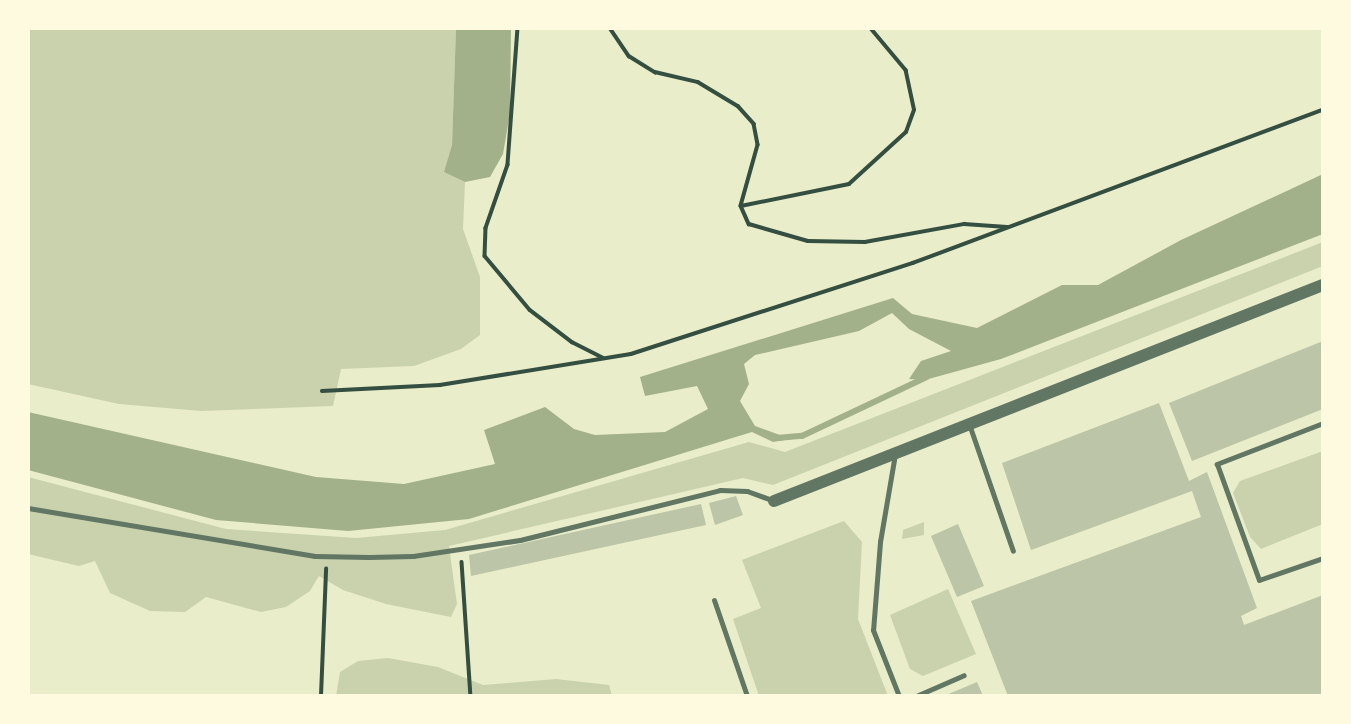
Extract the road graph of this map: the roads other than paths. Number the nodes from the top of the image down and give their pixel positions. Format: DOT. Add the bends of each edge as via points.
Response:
graph roads {
  1 [pos="1323,285"];
  2 [pos="1323,423"];
  3 [pos="969,425"];
  4 [pos="895,454"];
  5 [pos="774,501"];
  6 [pos="28,508"];
  7 [pos="1013,551"];
  8 [pos="1323,558"];
  9 [pos="714,600"];
  10 [pos="964,675"];
  11 [pos="747,696"];
  12 [pos="899,696"];
  13 [pos="916,696"];
  1 -- 3 [label="street"];
  2 -- 8 [label="lane" via="1217,464 1259,580"];
  3 -- 4 [label="street"];
  3 -- 7 [label="lane"];
  4 -- 5 [label="street"];
  4 -- 12 [label="lane" via="880,542 873,630"];
  5 -- 6 [label="lane" via="747,491 720,491 520,540 413,556 327,556"];
  9 -- 11 [label="lane"];
  10 -- 13 [label="lane"];
}
